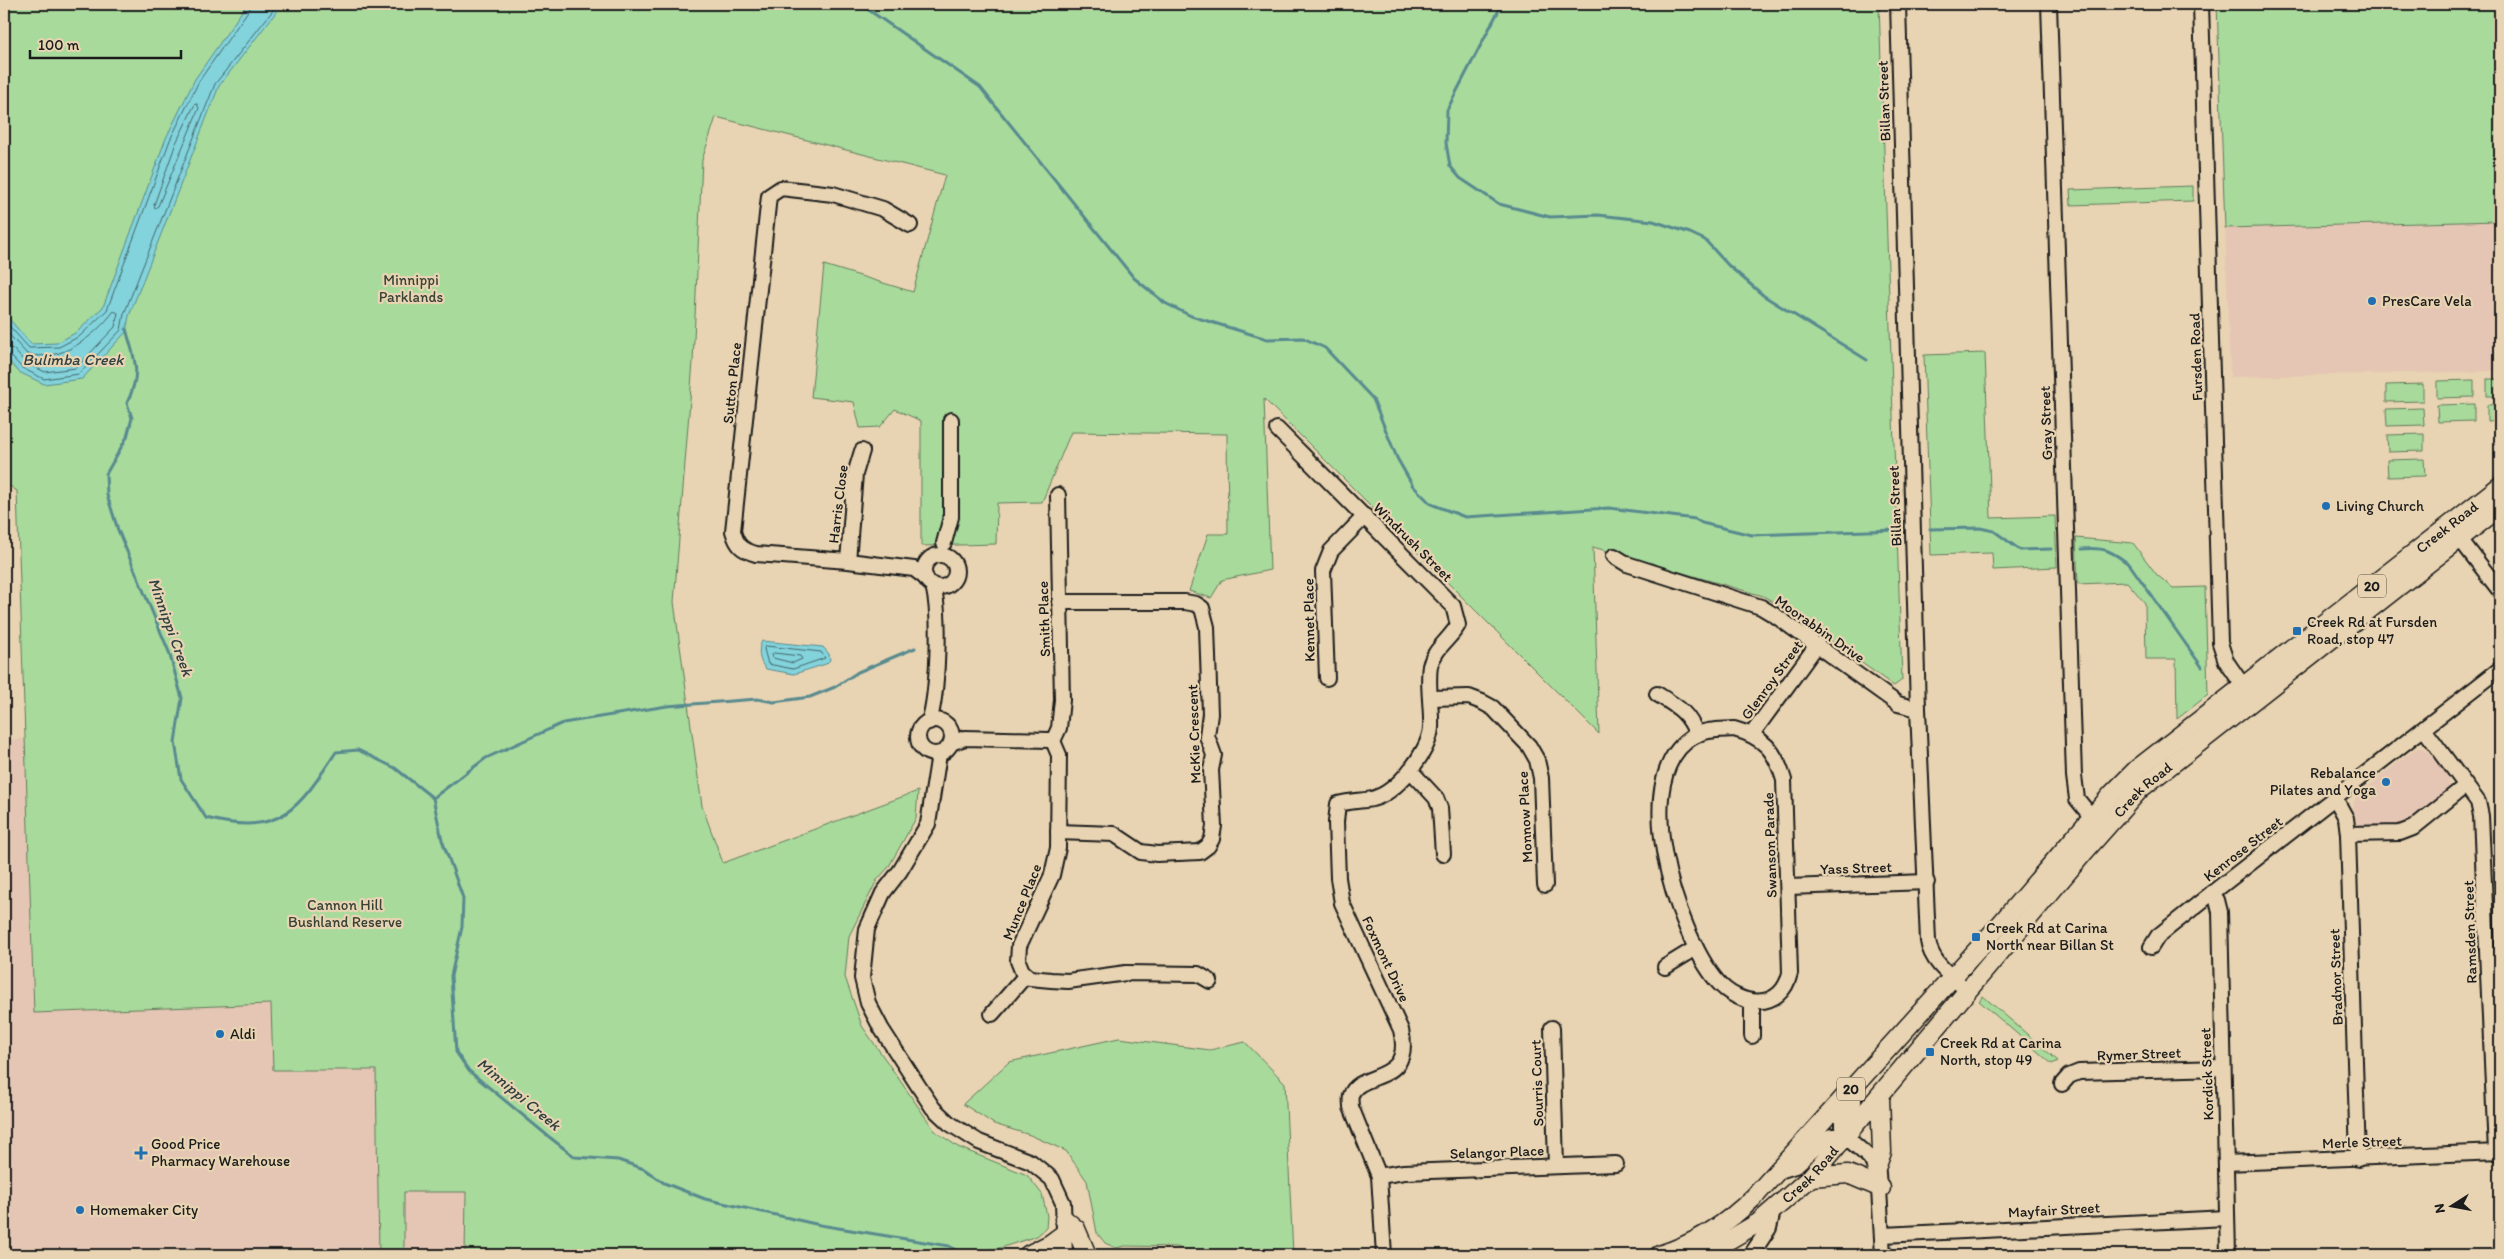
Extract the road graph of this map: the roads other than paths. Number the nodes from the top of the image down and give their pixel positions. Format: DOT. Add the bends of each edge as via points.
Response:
graph roads {
  1 [pos="1898,4"];
  2 [pos="2049,4"];
  3 [pos="2200,4"];
  4 [pos="910,225"];
  5 [pos="950,420"];
  6 [pos="1277,429"];
  7 [pos="862,451"];
  8 [pos="2500,486"];
  9 [pos="1058,495"];
  10 [pos="2500,507"];
  11 [pos="1365,516"];
  12 [pos="2460,539"];
  13 [pos="944,543"];
  14 [pos="1614,556"];
  15 [pos="848,561"];
  16 [pos="920,566"];
  17 [pos="929,582"];
  18 [pos="949,585"];
  19 [pos="2500,591"];
  20 [pos="1059,602"];
  21 [pos="938,603"];
  22 [pos="1817,646"];
  23 [pos="2500,669"];
  24 [pos="1327,678"];
  25 [pos="2248,693"];
  26 [pos="1657,694"];
  27 [pos="1431,698"];
  28 [pos="1918,708"];
  29 [pos="939,723"];
  30 [pos="2424,729"];
  31 [pos="1752,734"];
  32 [pos="1696,735"];
  33 [pos="965,738"];
  34 [pos="1053,741"];
  35 [pos="951,743"];
  36 [pos="934,753"];
  37 [pos="1410,770"];
  38 [pos="2465,786"];
  39 [pos="2334,798"];
  40 [pos="2098,824"];
  41 [pos="1058,832"];
  42 [pos="2348,834"];
  43 [pos="1443,854"];
  44 [pos="1927,882"];
  45 [pos="1545,885"];
  46 [pos="1788,887"];
  47 [pos="2212,893"];
  48 [pos="2150,947"];
  49 [pos="1696,948"];
  50 [pos="1665,967"];
  51 [pos="1026,975"];
  52 [pos="1953,978"];
  53 [pos="1210,981"];
  54 [pos="1968,991"];
  55 [pos="1752,1002"];
  56 [pos="992,1014"];
  57 [pos="1552,1028"];
  58 [pos="1752,1036"];
  59 [pos="2222,1068"];
  60 [pos="2062,1084"];
  61 [pos="1854,1086"];
  62 [pos="1880,1096"];
  63 [pos="1846,1136"];
  64 [pos="2498,1152"];
  65 [pos="2358,1159"];
  66 [pos="2226,1163"];
  67 [pos="1616,1164"];
  68 [pos="1556,1166"];
  69 [pos="1876,1168"];
  70 [pos="1776,1172"];
  71 [pos="1379,1176"];
  72 [pos="1810,1177"];
  73 [pos="1881,1188"];
  74 [pos="1773,1212"];
  75 [pos="2227,1218"];
  76 [pos="1064,1226"];
  77 [pos="1883,1235"];
  78 [pos="1028,1255"];
  79 [pos="1065,1255"];
  80 [pos="1087,1255"];
  81 [pos="1384,1255"];
  82 [pos="1659,1255"];
  83 [pos="1703,1255"];
  84 [pos="1751,1255"];
  85 [pos="1884,1255"];
  86 [pos="2228,1255"];
  1 -- 28 [label="street, Billan Street"];
  2 -- 40 [label="street, Gray Street" via="2074,776 2077,799"];
  3 -- 25 [label="street, Fursden Road" via="2220,642 2226,661"];
  4 -- 15 [label="street, Sutton Place" via="883,209 833,194 781,188 768,196 733,531 743,550 756,554"];
  5 -- 13 [label="street" via="952,517"];
  6 -- 11 [label="street, Windrush Street"];
  7 -- 15 [label="street, Harris Close" via="855,474"];
  8 -- 25 [label="main road, Creek Road / 20"];
  9 -- 20 [label="street, Smith Place"];
  10 -- 12 [label="main road, Creek Road / 20"];
  11 -- 24 [label="street, Kennet Place" via="1331,550 1323,571"];
  11 -- 27 [label="street, Windrush Street" via="1453,606 1458,625 1437,651 1430,666"];
  12 -- 19 [label="street"];
  12 -- 25 [label="main road, Creek Road / 20"];
  14 -- 22 [label="street, Moorabbin Drive" via="1627,564 1761,608"];
  15 -- 16 [label="street, Sutton Place"];
  16 -- 17 [label="street"];
  16 -- 18 [label="street" via="934,556 945,555 954,561 956,577"];
  17 -- 18 [label="street"];
  17 -- 21 [label="street"];
  18 -- 21 [label="street"];
  20 -- 34 [label="street, Smith Place" via="1062,700 1059,728"];
  20 -- 41 [label="street, McKie Crescent" via="1185,602 1202,608 1207,627 1210,714 1207,736 1214,755 1211,770 1214,826 1212,839 1200,852 1156,854 1141,852 1114,834"];
  21 -- 29 [label="street" via="934,705"];
  22 -- 28 [label="street, Moorabbin Drive" via="1898,704"];
  22 -- 31 [label="street, Glenroy Street"];
  23 -- 30 [label="street, Kenrose Street"];
  25 -- 40 [label="main road, Creek Road / 20"];
  26 -- 32 [label="street" via="1682,710 1691,720"];
  27 -- 37 [label="street, Foxmont Drive" via="1428,744"];
  27 -- 45 [label="street, Monnow Place" via="1469,698 1482,702 1493,708 1529,746 1537,760 1541,778"];
  28 -- 44 [label="street, Billan Street"];
  29 -- 33 [label="street"];
  29 -- 35 [label="street" via="951,732"];
  29 -- 36 [label="street" via="924,724 918,734 920,745"];
  30 -- 38 [label="street, Ramsden Street"];
  30 -- 39 [label="street, Kenrose Street"];
  31 -- 32 [label="street, Swanson Parade" via="1734,729"];
  31 -- 46 [label="street, Swanson Parade" via="1770,748 1779,762 1784,780"];
  32 -- 49 [label="street, Swanson Parade" via="1670,761 1661,806 1668,879 1683,924"];
  33 -- 34 [label="street"];
  33 -- 35 [label="street"];
  34 -- 41 [label="street, Munce Place" via="1059,755"];
  35 -- 36 [label="street"];
  36 -- 76 [label="street" via="935,771 928,824 883,893 867,929 862,978 868,1003 933,1108 965,1135 1031,1162 1046,1172 1059,1191"];
  37 -- 43 [label="street" via="1436,798 1440,808"];
  37 -- 71 [label="street, Foxmont Drive" via="1386,793 1372,799 1338,804 1336,822 1342,903 1401,1030 1404,1045 1394,1069 1357,1088 1350,1096 1351,1107"];
  38 -- 42 [label="street" via="2413,828 2400,833"];
  38 -- 64 [label="street, Ramsden Street" via="2478,802 2481,816"];
  39 -- 42 [label="street, Bradnor Street" via="2346,818"];
  39 -- 47 [label="street, Kenrose Street"];
  40 -- 52 [label="main road, Creek Road / 20"];
  40 -- 54 [label="main road, Creek Road / 20"];
  41 -- 51 [label="street, Munce Place" via="1052,874 1020,946 1018,961"];
  42 -- 65 [label="street, Bradnor Street"];
  44 -- 46 [label="street, Yass Street"];
  44 -- 52 [label="street, Billan Street" via="1929,947 1937,962"];
  46 -- 55 [label="street, Swanson Parade" via="1788,983 1779,995"];
  47 -- 48 [label="street, Kenrose Street" via="2158,936"];
  47 -- 59 [label="street, Kordick Street" via="2220,912"];
  49 -- 50 [label="street"];
  49 -- 55 [label="street, Swanson Parade" via="1728,992"];
  51 -- 53 [label="street" via="1068,981 1126,973 1198,974"];
  51 -- 56 [label="street"];
  52 -- 54 [label="street, Billan Street"];
  52 -- 61 [label="main road, Creek Road / 20"];
  54 -- 62 [label="main road, Creek Road / 20"];
  55 -- 58 [label="street"];
  57 -- 68 [label="street, Sourris Court"];
  59 -- 60 [label="street, Rymer Street" via="2079,1072"];
  59 -- 66 [label="street, Kordick Street"];
  61 -- 63 [label="street, Creek Road" via="1854,1102 1842,1124"];
  61 -- 70 [label="main road, Creek Road / 20"];
  62 -- 63 [label="main road, Creek Road / 20"];
  62 -- 69 [label="main road" via="1882,1152"];
  63 -- 69 [label="street"];
  63 -- 70 [label="street, Creek Road" via="1826,1138 1795,1166"];
  63 -- 72 [label="main road, Creek Road / 20"];
  64 -- 65 [label="street, Merle Street"];
  65 -- 66 [label="street, Merle Street"];
  66 -- 75 [label="street, Kordick Street"];
  67 -- 68 [label="street, Selangor Place"];
  68 -- 71 [label="street, Selangor Place" via="1404,1172"];
  69 -- 73 [label="street"];
  70 -- 82 [label="main road, Creek Road / 20" via="1744,1206 1719,1226"];
  71 -- 81 [label="street, Foxmont Drive"];
  72 -- 73 [label="main road" via="1848,1174"];
  72 -- 74 [label="main road, Creek Road / 20"];
  73 -- 77 [label="street"];
  74 -- 83 [label="main road, Creek Road / 20" via="1742,1234"];
  74 -- 84 [label="street, Creek Road" via="1764,1238"];
  75 -- 77 [label="street, Mayfair Street"];
  75 -- 86 [label="street, Kordick Street"];
  76 -- 78 [label="main road" via="1050,1244"];
  76 -- 79 [label="street"];
  76 -- 80 [label="main road" via="1076,1229"];
  77 -- 85 [label="street"];
}
